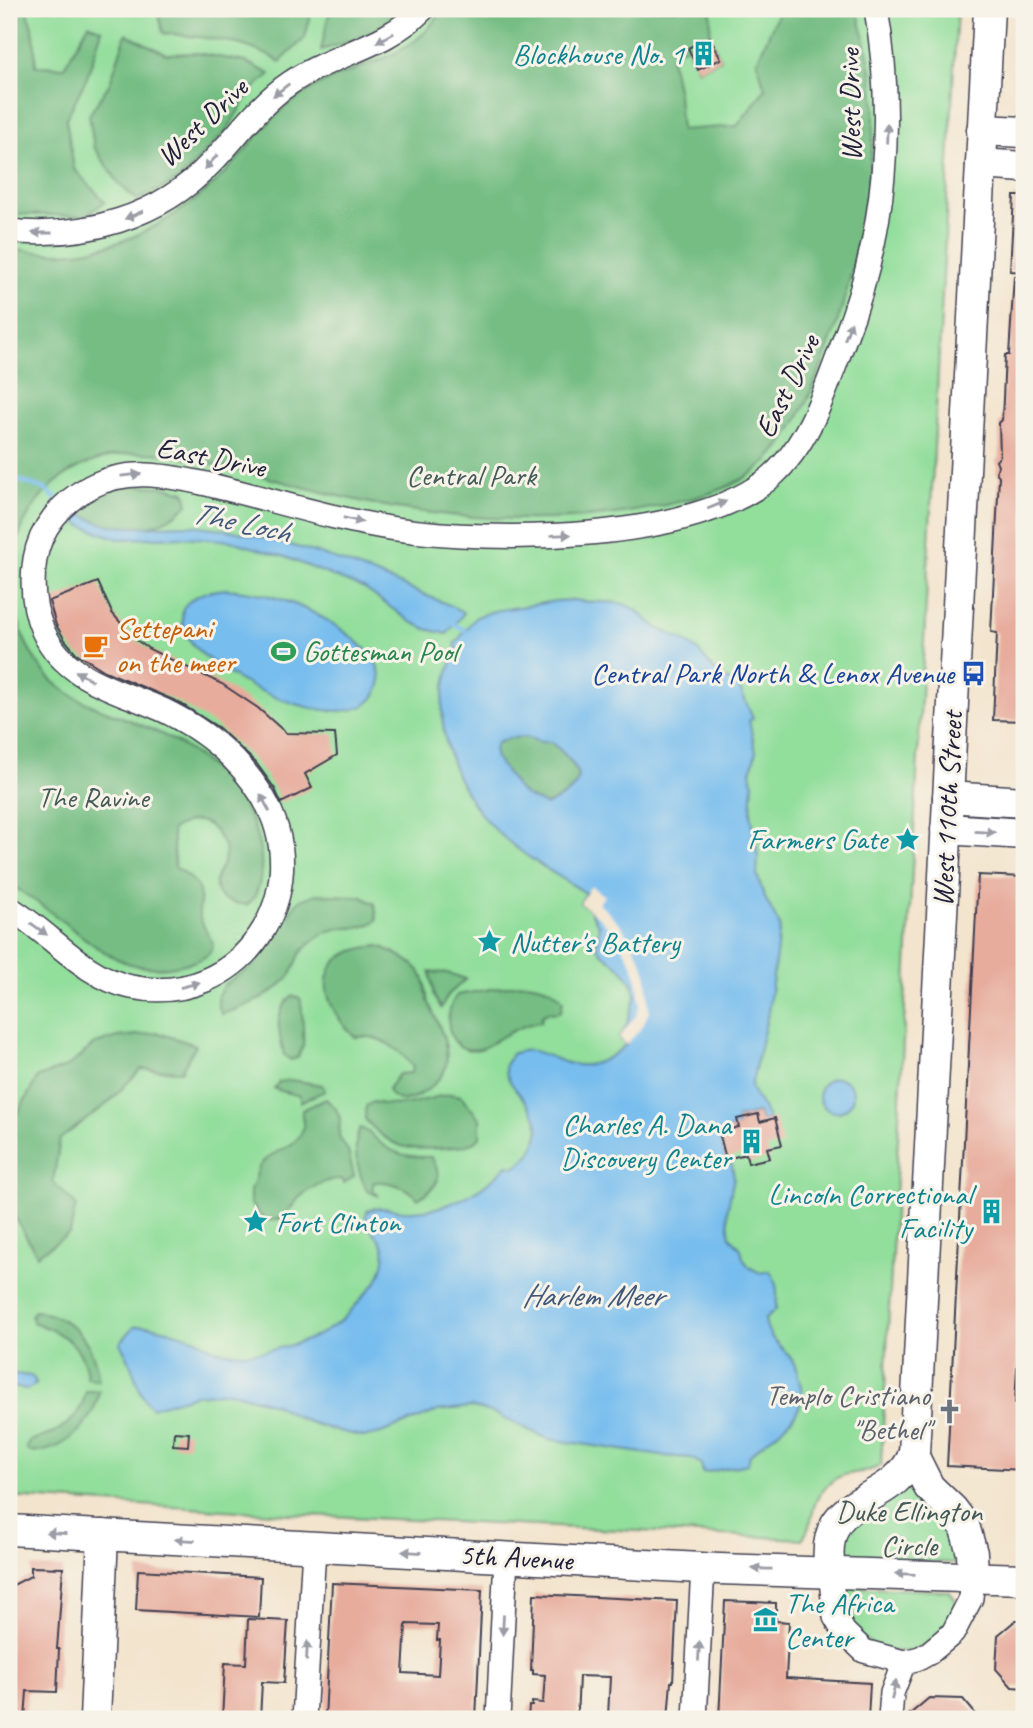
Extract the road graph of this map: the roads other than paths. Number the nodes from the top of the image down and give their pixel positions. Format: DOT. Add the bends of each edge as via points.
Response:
graph roads {
  1 [pos="424,9"];
  2 [pos="876,9"];
  3 [pos="989,9"];
  4 [pos="982,130"];
  5 [pos="1024,132"];
  6 [pos="981,164"];
  7 [pos="1024,167"];
  8 [pos="879,201"];
  9 [pos="9,231"];
  10 [pos="948,797"];
  11 [pos="1024,802"];
  12 [pos="946,829"];
  13 [pos="1024,834"];
  14 [pos="9,908"];
  15 [pos="914,1455"];
  16 [pos="9,1530"];
  17 [pos="103,1535"];
  18 [pos="313,1548"];
  19 [pos="506,1557"];
  20 [pos="703,1567"];
  21 [pos="830,1571"];
  22 [pos="973,1577"];
  23 [pos="1024,1579"];
  24 [pos="904,1662"];
  25 [pos="94,1719"];
  26 [pos="303,1719"];
  27 [pos="498,1719"];
  28 [pos="695,1719"];
  29 [pos="890,1719"];
  1 -- 9 [label="street, West Drive, one-way" via="390,36 289,83 255,111 200,174 144,210 76,231"];
  8 -- 2 [label="street, West Drive, one-way" via="887,126"];
  3 -- 4 [label="main road, West 110th Street"];
  4 -- 5 [label="main road"];
  4 -- 6 [label="main road, West 110th Street"];
  6 -- 7 [label="main road"];
  6 -- 10 [label="main road, West 110th Street"];
  14 -- 8 [label="street, East Drive, one-way" via="108,980 144,989 181,988 237,963 270,918 279,891 280,845 270,812 232,758 172,715 80,674 53,649 37,614 33,577 45,529 69,501 117,477 158,475 396,529 493,535 641,528 714,507 775,473 809,425 853,320"];
  10 -- 11 [label="main road"];
  10 -- 12 [label="main road, West 110th Street"];
  12 -- 13 [label="main road, one-way"];
  12 -- 15 [label="main road, West 110th Street"];
  15 -- 21 [label="main road" via="892,1484 856,1503 840,1518 828,1549"];
  15 -- 22 [label="main road" via="929,1487 964,1525"];
  17 -- 16 [label="main road, 5th Avenue, one-way"];
  18 -- 17 [label="main road, 5th Avenue, one-way"];
  17 -- 25 [label="main road"];
  19 -- 18 [label="main road, 5th Avenue, one-way"];
  26 -- 18 [label="street, one-way"];
  19 -- 20 [label="main road, 5th Avenue"];
  19 -- 27 [label="street, one-way"];
  21 -- 20 [label="main road, 5th Avenue, one-way"];
  28 -- 20 [label="street, one-way"];
  22 -- 21 [label="main road, 5th Avenue, one-way"];
  21 -- 24 [label="street" via="835,1618 844,1632 864,1651"];
  22 -- 23 [label="main road, 5th Avenue"];
  22 -- 24 [label="street" via="971,1598 953,1633 929,1653"];
  29 -- 24 [label="street, one-way" via="892,1693"];
}
